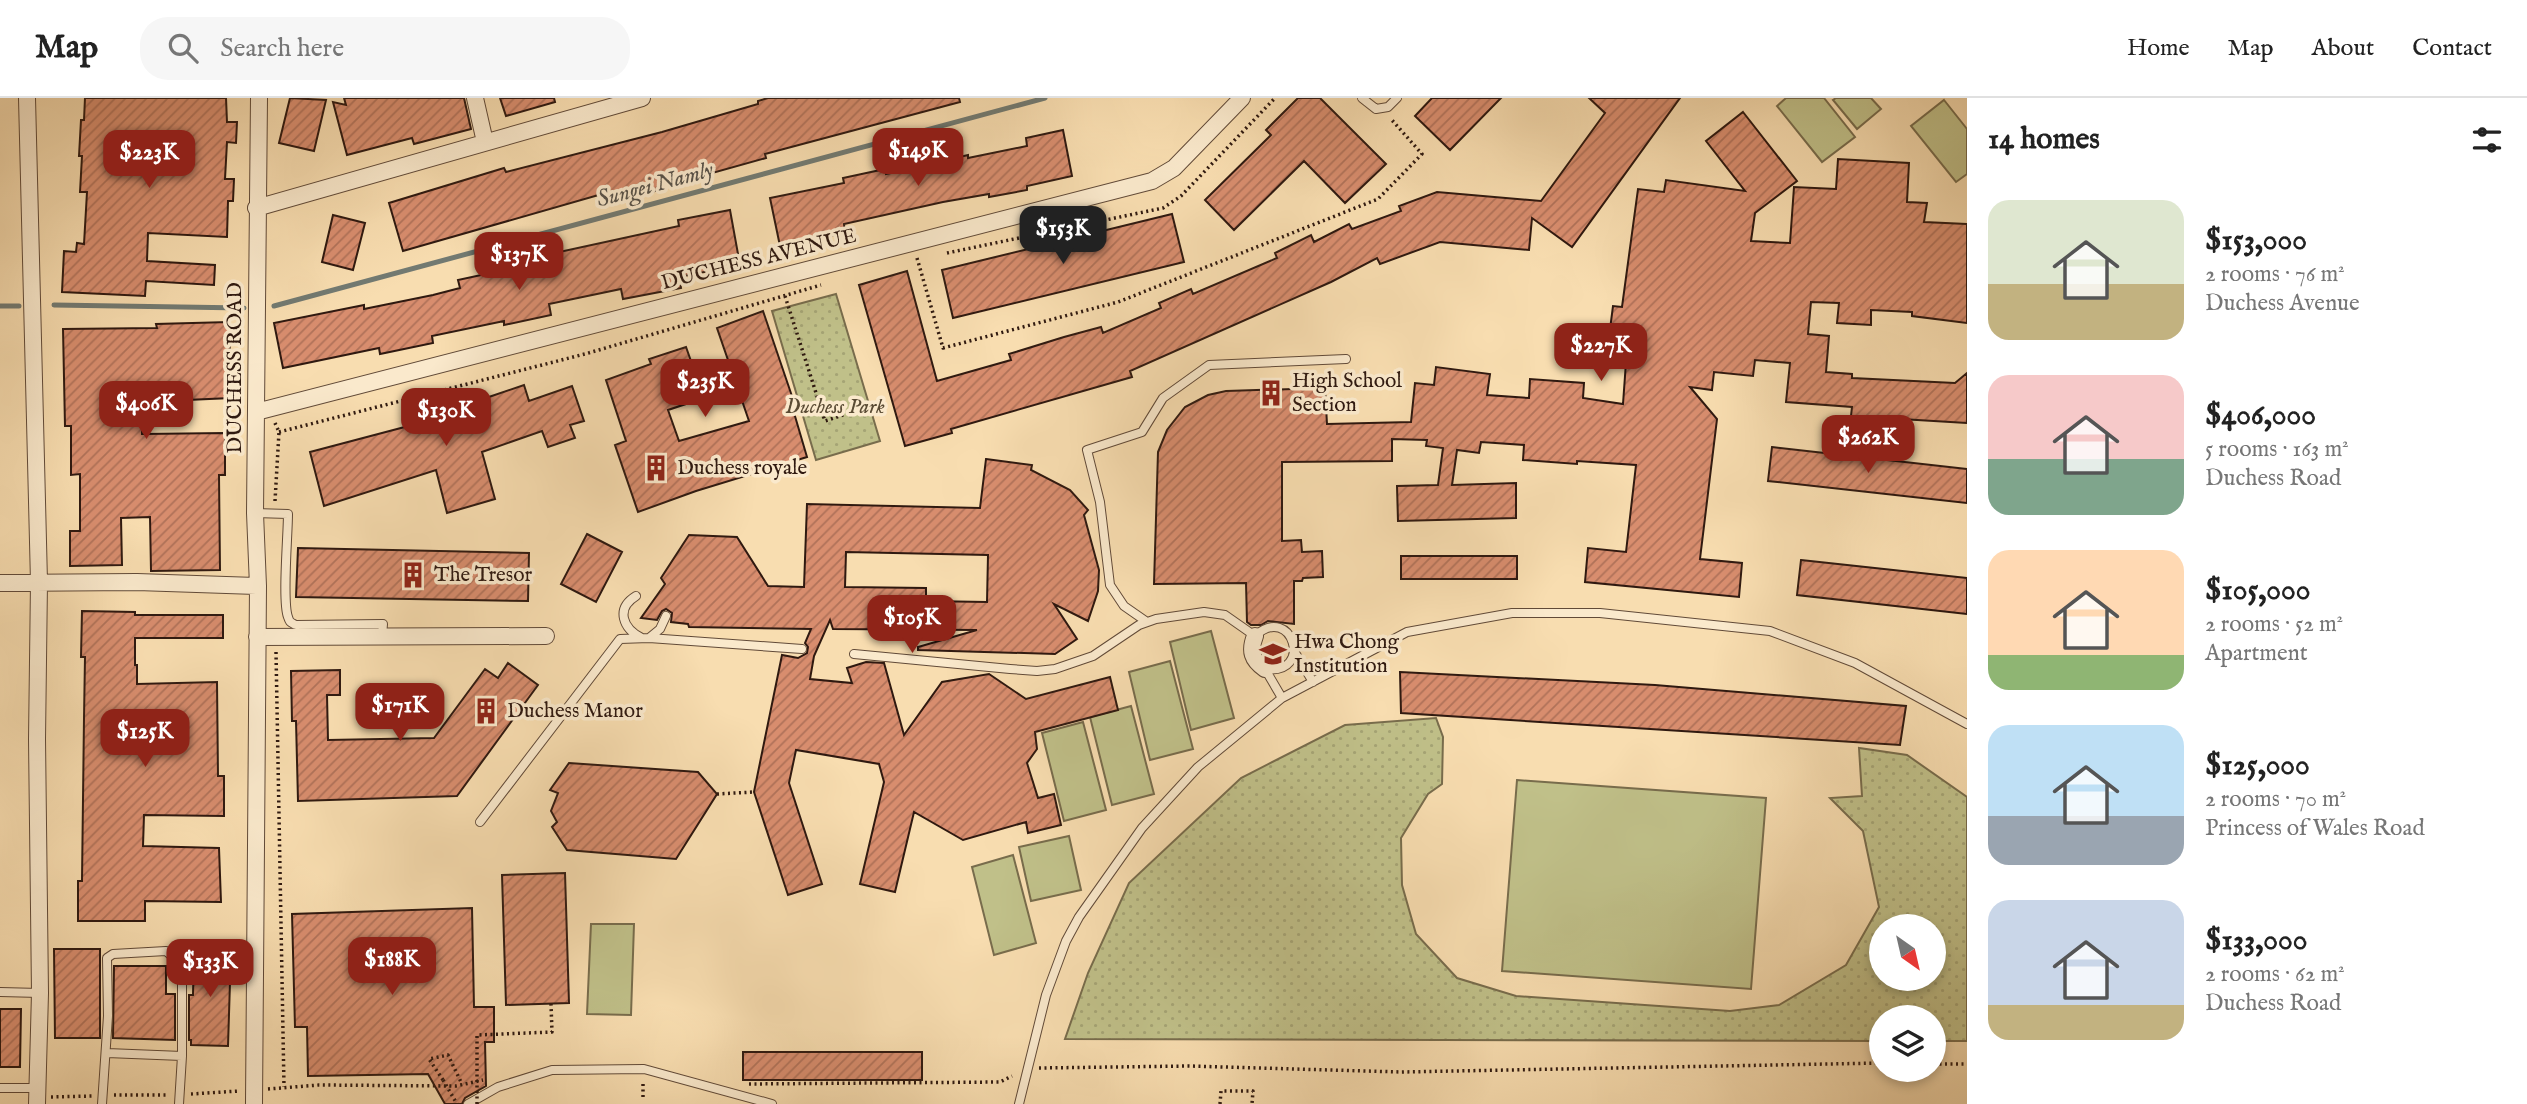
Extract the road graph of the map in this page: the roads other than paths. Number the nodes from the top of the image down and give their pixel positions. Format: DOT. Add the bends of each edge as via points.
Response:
graph roads {
  1 [pos="27,98"];
  2 [pos="258,98"];
  3 [pos="475,98"];
  4 [pos="642,98"];
  5 [pos="1242,98"];
  6 [pos="1362,98"];
  7 [pos="1396,98"];
  8 [pos="485,142"];
  9 [pos="256,208"];
  10 [pos="1346,359"];
  11 [pos="256,412"];
  12 [pos="255,513"];
  13 [pos="39,582"];
  14 [pos="0,583"];
  15 [pos="258,586"];
  16 [pos="636,596"];
  17 [pos="666,616"];
  18 [pos="1147,622"];
  19 [pos="382,636"];
  20 [pos="546,636"];
  21 [pos="1255,636"];
  22 [pos="257,637"];
  23 [pos="645,638"];
  24 [pos="802,649"];
  25 [pos="1294,651"];
  26 [pos="853,654"];
  27 [pos="1265,669"];
  28 [pos="1312,682"];
  29 [pos="1282,698"];
  30 [pos="1967,724"];
  31 [pos="480,822"];
  32 [pos="0,992"];
  33 [pos="40,993"];
  34 [pos="107,1053"];
  35 [pos="182,1056"];
  36 [pos="0,1088"];
  37 [pos="37,1096"];
  38 [pos="254,1097"];
  39 [pos="179,1099"];
  40 [pos="102,1100"];
  41 [pos="468,1104"];
  42 [pos="772,1104"];
  43 [pos="1019,1104"];
  1 -- 13 [label="street"];
  2 -- 9 [label="street, DUCHESS ROAD"];
  3 -- 8 [label="street"];
  4 -- 8 [label="street"];
  5 -- 11 [label="street, DUCHESS AVENUE" via="1174,168 1152,181"];
  6 -- 7 [label="lane" via="1371,107 1382,108"];
  8 -- 9 [label="street"];
  9 -- 11 [label="street, DUCHESS ROAD"];
  10 -- 18 [label="lane" via="1209,365 1163,398 1142,432 1087,450 1100,502 1110,585 1124,606"];
  11 -- 12 [label="street, DUCHESS ROAD"];
  12 -- 15 [label="street, DUCHESS ROAD"];
  12 -- 19 [label="lane" via="288,514 286,602 291,622 383,624"];
  13 -- 14 [label="street"];
  13 -- 15 [label="street"];
  13 -- 33 [label="street"];
  15 -- 22 [label="street, DUCHESS ROAD"];
  16 -- 23 [label="lane" via="626,605 623,619 629,631"];
  17 -- 23 [label="lane" via="660,629"];
  18 -- 21 [label="lane" via="1204,612 1225,615"];
  18 -- 26 [label="lane" via="1093,656 1055,669"];
  19 -- 20 [label="street"];
  19 -- 22 [label="street"];
  21 -- 25 [label="lane" via="1271,627 1281,628 1294,642"];
  21 -- 27 [label="street" via="1252,655"];
  22 -- 38 [label="street, DUCHESS ROAD"];
  23 -- 24 [label="lane"];
  23 -- 31 [label="lane" via="620,639"];
  25 -- 27 [label="lane" via="1284,667"];
  25 -- 28 [label="lane"];
  27 -- 29 [label="lane"];
  28 -- 29 [label="lane"];
  28 -- 30 [label="lane" via="1407,632 1512,613 1600,613 1770,631 1855,663"];
  29 -- 43 [label="lane" via="1198,766 1142,828 1095,894 1054,970"];
  32 -- 33 [label="lane"];
  33 -- 37 [label="street"];
  34 -- 35 [label="lane"];
  34 -- 35 [label="lane" via="107,958 166,951 182,974"];
  34 -- 40 [label="lane"];
  35 -- 39 [label="lane"];
  36 -- 37 [label="lane"];
  41 -- 42 [label="lane" via="498,1087 552,1070 644,1069"];
}
